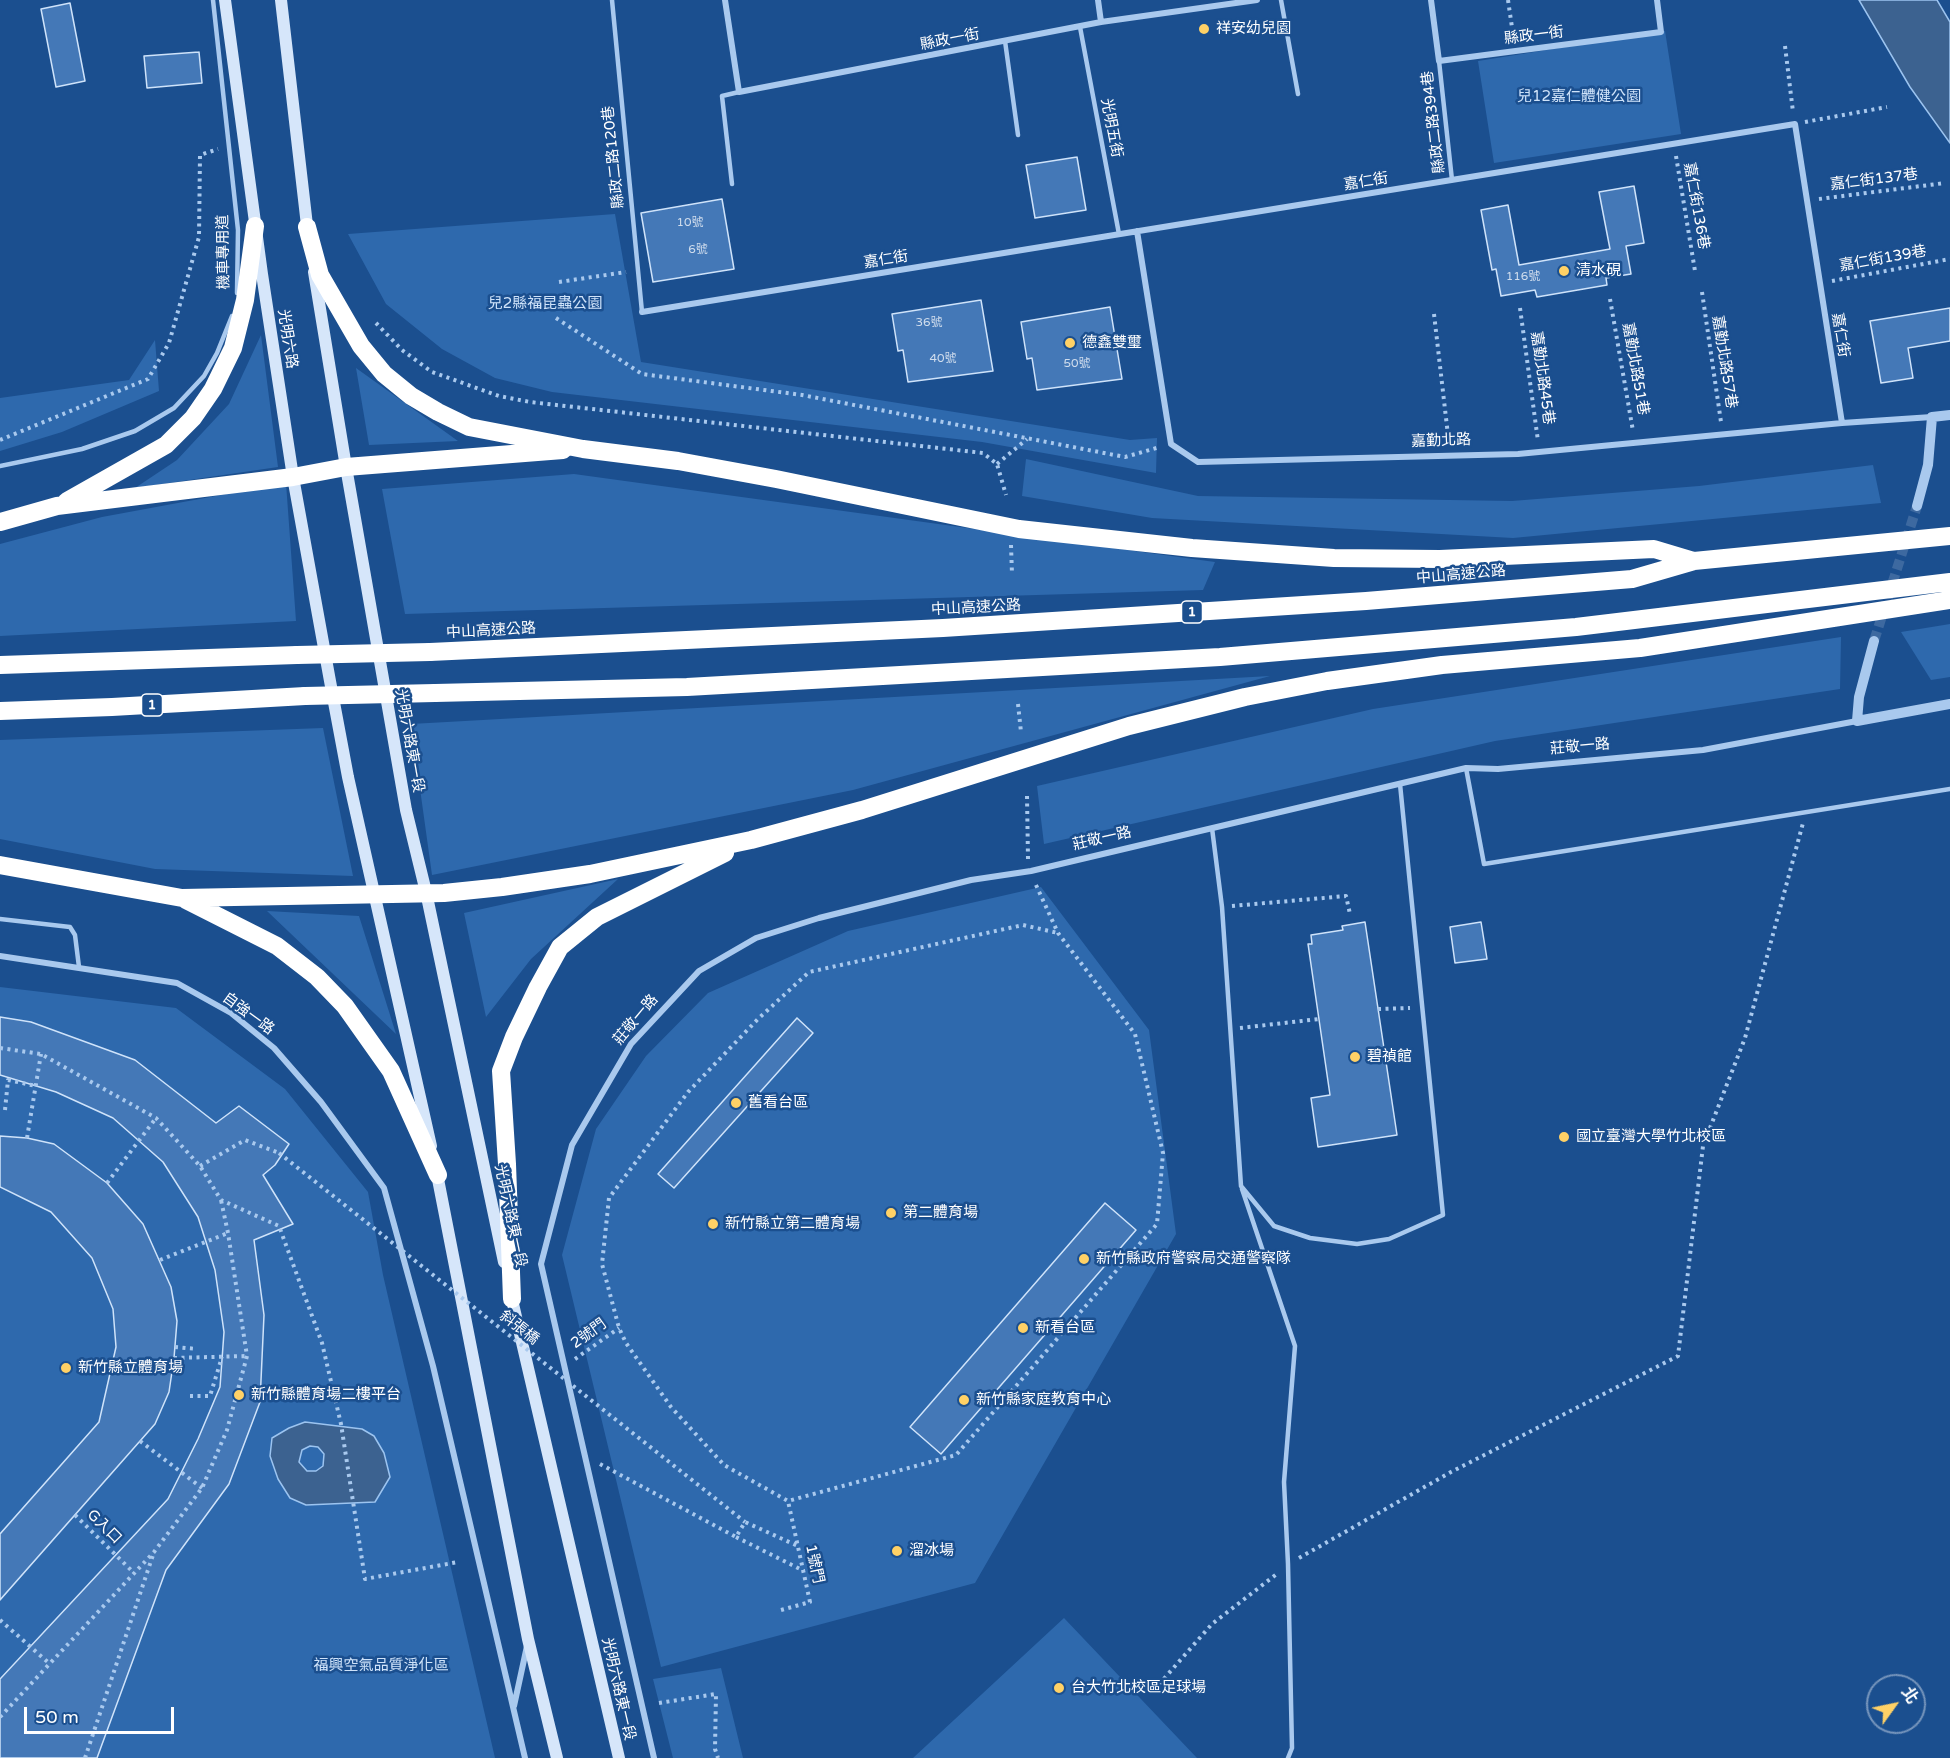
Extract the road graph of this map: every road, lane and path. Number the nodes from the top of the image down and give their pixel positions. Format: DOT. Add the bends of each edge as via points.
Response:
graph roads {
  1 [pos="213,0"];
  2 [pos="225,0"];
  3 [pos="281,0"];
  4 [pos="612,0"];
  5 [pos="725,0"];
  6 [pos="1098,0"];
  7 [pos="1257,0"];
  8 [pos="1281,0"];
  9 [pos="1431,0"];
  10 [pos="1508,0"];
  11 [pos="1657,0"];
  12 [pos="1101,22"];
  13 [pos="1080,27"];
  14 [pos="1005,41"];
  15 [pos="1785,46"];
  16 [pos="1515,50"];
  17 [pos="1438,61"];
  18 [pos="739,92"];
  19 [pos="1298,94"];
  20 [pos="1887,107"];
  21 [pos="1795,124"];
  22 [pos="1018,135"];
  23 [pos="1673,144"];
  24 [pos="218,149"];
  25 [pos="1452,180"];
  26 [pos="1945,183"];
  27 [pos="732,184"];
  28 [pos="1807,201"];
  29 [pos="255,225"];
  30 [pos="307,227"];
  31 [pos="1137,231"];
  32 [pos="1119,234"];
  33 [pos="1950,259"];
  34 [pos="638,270"];
  35 [pos="1695,272"];
  36 [pos="559,282"];
  37 [pos="1820,283"];
  38 [pos="1702,292"];
  39 [pos="1610,299"];
  40 [pos="236,303"];
  41 [pos="1520,308"];
  42 [pos="234,310"];
  43 [pos="642,312"];
  44 [pos="1434,314"];
  45 [pos="556,318"];
  46 [pos="376,323"];
  47 [pos="1950,415"];
  48 [pos="1932,417"];
  49 [pos="1842,423"];
  50 [pos="1723,434"];
  51 [pos="1028,439"];
  52 [pos="0,440"];
  53 [pos="1635,443"];
  54 [pos="1170,444"];
  55 [pos="583,449"];
  56 [pos="1540,452"];
  57 [pos="1450,456"];
  58 [pos="997,464"];
  59 [pos="0,466"];
  60 [pos="346,468"];
  61 [pos="293,477"];
  62 [pos="1006,495"];
  63 [pos="57,506"];
  64 [pos="1917,506"];
  65 [pos="0,522"];
  66 [pos="1950,536"];
  67 [pos="1011,544"];
  68 [pos="1694,561"];
  69 [pos="1012,574"];
  70 [pos="1950,582"];
  71 [pos="1950,600"];
  72 [pos="1874,640"];
  73 [pos="0,665"];
  74 [pos="1018,704"];
  75 [pos="1950,704"];
  76 [pos="0,711"];
  77 [pos="1857,721"];
  78 [pos="1021,732"];
  79 [pos="1466,768"];
  80 [pos="1400,784"];
  81 [pos="1950,789"];
  82 [pos="1027,796"];
  83 [pos="1806,811"];
  84 [pos="1212,828"];
  85 [pos="751,840"];
  86 [pos="1028,859"];
  87 [pos="0,864"];
  88 [pos="1036,885"];
  89 [pos="426,892"];
  90 [pos="374,894"];
  91 [pos="182,898"];
  92 [pos="1222,907"];
  93 [pos="1350,914"];
  94 [pos="0,919"];
  95 [pos="1058,933"];
  96 [pos="0,956"];
  97 [pos="79,967"];
  98 [pos="1422,1008"];
  99 [pos="1378,1009"];
  100 [pos="1319,1019"];
  101 [pos="1230,1029"];
  102 [pos="0,1048"];
  103 [pos="41,1054"];
  104 [pos="36,1086"];
  105 [pos="5,1110"];
  106 [pos="156,1118"];
  107 [pos="27,1138"];
  108 [pos="200,1166"];
  109 [pos="438,1175"];
  110 [pos="107,1183"];
  111 [pos="1241,1186"];
  112 [pos="221,1200"];
  113 [pos="228,1233"];
  114 [pos="160,1260"];
  115 [pos="541,1264"];
  116 [pos="512,1299"];
  117 [pos="619,1328"];
  118 [pos="175,1347"];
  119 [pos="197,1349"];
  120 [pos="247,1356"];
  121 [pos="222,1357"];
  122 [pos="174,1358"];
  123 [pos="574,1360"];
  124 [pos="190,1396"];
  125 [pos="140,1441"];
  126 [pos="600,1464"];
  127 [pos="202,1488"];
  128 [pos="788,1501"];
  129 [pos="75,1515"];
  130 [pos="745,1522"];
  131 [pos="736,1538"];
  132 [pos="798,1546"];
  133 [pos="154,1551"];
  134 [pos="458,1562"];
  135 [pos="1288,1564"];
  136 [pos="804,1571"];
  137 [pos="133,1572"];
  138 [pos="781,1610"];
  139 [pos="0,1620"];
  140 [pos="528,1639"];
  141 [pos="50,1664"];
  142 [pos="1154,1690"];
  143 [pos="659,1703"];
  144 [pos="513,1710"];
  145 [pos="0,1717"];
  146 [pos="86,1758"];
  147 [pos="525,1758"];
  148 [pos="557,1758"];
  149 [pos="619,1758"];
  150 [pos="654,1758"];
  151 [pos="718,1758"];
  152 [pos="1288,1758"];
  1 -- 40 [label="lane, 機車專用道" via="238,230"];
  2 -- 29 [label="main road, 光明六路"];
  3 -- 30 [label="main road"];
  4 -- 34 [label="lane, 縣政二路120巷"];
  5 -- 18 [label="street"];
  6 -- 12 [label="street"];
  7 -- 12 [label="street, 縣政一街"];
  8 -- 19 [label="lane"];
  9 -- 17 [label="street"];
  10 -- 16 [label="path"];
  11 -- 16 [label="street, 縣政一街" via="1661,32"];
  12 -- 13 [label="street, 縣政一街"];
  13 -- 14 [label="street, 縣政一街"];
  13 -- 32 [label="lane, 光明五街"];
  14 -- 18 [label="street, 縣政一街"];
  14 -- 22 [label="lane"];
  15 -- 21 [label="path"];
  16 -- 17 [label="street, 縣政一街"];
  17 -- 25 [label="lane, 縣政二路394巷"];
  18 -- 27 [label="lane" via="722,96"];
  20 -- 21 [label="path"];
  21 -- 23 [label="street, 嘉仁街"];
  21 -- 28 [label="street, 嘉仁街"];
  23 -- 25 [label="street, 嘉仁街"];
  23 -- 35 [label="path, 嘉仁街136巷"];
  24 -- 52 [label="path" via="200,155 199,237 169,343 148,379"];
  25 -- 31 [label="street, 嘉仁街"];
  26 -- 28 [label="path, 嘉仁街137巷"];
  28 -- 37 [label="street, 嘉仁街"];
  29 -- 61 [label="main road, 光明六路"];
  29 -- 63 [label="highway" via="245,300 233,348 193,418 166,445"];
  30 -- 55 [label="highway" via="320,274 338,309 384,374 411,396 469,427"];
  30 -- 60 [label="main road"];
  31 -- 32 [label="street, 嘉仁街"];
  31 -- 54 [label="street"];
  32 -- 43 [label="street, 嘉仁街"];
  33 -- 37 [label="path, 嘉仁街139巷"];
  34 -- 36 [label="path"];
  34 -- 43 [label="lane, 縣政二路120巷"];
  37 -- 49 [label="street, 嘉仁街"];
  38 -- 50 [label="path, 嘉勤北路57巷"];
  39 -- 53 [label="path, 嘉勤北路51巷"];
  41 -- 56 [label="path, 嘉勤北路45巷"];
  42 -- 59 [label="lane, 機車專用道" via="204,376 174,408 135,431 82,449"];
  44 -- 57 [label="path"];
  45 -- 51 [label="path" via="642,374 802,395"];
  46 -- 58 [label="path" via="402,350 432,372 499,396 983,453"];
  47 -- 48 [label="street, 嘉勤北路"];
  48 -- 49 [label="street, 嘉勤北路"];
  48 -- 64 [label="street" via="1928,465"];
  49 -- 50 [label="street, 嘉勤北路"];
  50 -- 53 [label="street, 嘉勤北路"];
  51 -- 54 [label="path" via="1125,457"];
  51 -- 58 [label="path"];
  53 -- 56 [label="street, 嘉勤北路"];
  54 -- 57 [label="street, 嘉勤北路" via="1198,462"];
  55 -- 60 [label="highway"];
  55 -- 68 [label="highway" via="678,461 1019,529 1192,548 1334,558 1440,559 1654,549"];
  56 -- 57 [label="street, 嘉勤北路"];
  58 -- 62 [label="path"];
  60 -- 61 [label="highway"];
  60 -- 89 [label="main road, 光明六路東一段" via="406,810"];
  61 -- 63 [label="highway"];
  61 -- 90 [label="main road, 光明六路" via="348,777"];
  63 -- 65 [label="highway"];
  66 -- 68 [label="highway, 中山高速公路 / 1"];
  67 -- 69 [label="path"];
  68 -- 73 [label="highway, 中山高速公路 / 1, bridge" via="1632,579 1366,601 943,628 430,652"];
  70 -- 76 [label="highway, 1, bridge" via="1576,627 1220,657 687,687 305,696"];
  71 -- 85 [label="highway" via="1640,648 1442,665 1257,694 1129,726 862,810"];
  72 -- 77 [label="street"];
  74 -- 78 [label="path"];
  75 -- 77 [label="street, 莊敬一路"];
  77 -- 79 [label="street, 莊敬一路" via="1703,750 1498,769"];
  79 -- 80 [label="street, 莊敬一路"];
  79 -- 83 [label="lane" via="1484,864"];
  80 -- 84 [label="street, 莊敬一路"];
  80 -- 98 [label="lane"];
  81 -- 83 [label="lane"];
  82 -- 86 [label="path"];
  83 -- 135 [label="path" via="1745,1038 1703,1146 1678,1356 1450,1472"];
  84 -- 92 [label="lane"];
  84 -- 115 [label="street, 莊敬一路" via="1031,871 971,879 819,918 756,938 699,971 632,1044 572,1145"];
  85 -- 89 [label="highway" via="590,874 502,887"];
  85 -- 116 [label="highway" via="597,917 560,947 538,987 501,1071"];
  87 -- 91 [label="highway"];
  88 -- 95 [label="path"];
  89 -- 90 [label="highway"];
  89 -- 116 [label="main road, 光明六路東一段"];
  90 -- 91 [label="highway"];
  90 -- 109 [label="main road"];
  91 -- 109 [label="highway" via="277,946 317,977 345,1006 392,1071"];
  92 -- 93 [label="path" via="1346,896"];
  92 -- 101 [label="lane"];
  94 -- 97 [label="lane" via="70,927 75,935"];
  95 -- 117 [label="path" via="1023,925 809,972 688,1092 609,1198 602,1264"];
  95 -- 128 [label="path" via="1135,1034 1163,1153 1157,1224 956,1455"];
  96 -- 97 [label="street, 自強一路"];
  97 -- 144 [label="street, 自強一路" via="177,983 231,1013 274,1048 384,1188 433,1366"];
  98 -- 99 [label="path"];
  98 -- 111 [label="lane" via="1443,1215 1389,1239 1357,1244 1310,1238 1274,1226"];
  100 -- 101 [label="path"];
  101 -- 111 [label="lane"];
  102 -- 103 [label="path"];
  103 -- 104 [label="path"];
  103 -- 106 [label="path"];
  104 -- 105 [label="path" via="8,1080"];
  104 -- 107 [label="path"];
  106 -- 108 [label="path"];
  106 -- 110 [label="path"];
  108 -- 112 [label="path"];
  108 -- 130 [label="path, 斜張橋, bridge" via="245,1140 279,1153"];
  109 -- 140 [label="main road"];
  111 -- 135 [label="lane" via="1294,1346 1284,1482"];
  112 -- 113 [label="path"];
  112 -- 134 [label="path" via="279,1226 322,1343 341,1424 365,1580"];
  113 -- 114 [label="path"];
  113 -- 120 [label="path"];
  115 -- 150 [label="street, 光明六路東一段"];
  116 -- 149 [label="main road, 光明六路東一段"];
  117 -- 123 [label="path, 2號門"];
  117 -- 128 [label="path" via="671,1407 724,1465"];
  118 -- 119 [label="path"];
  120 -- 121 [label="path"];
  120 -- 127 [label="path" via="227,1430"];
  121 -- 122 [label="path"];
  121 -- 124 [label="path" via="210,1396"];
  125 -- 127 [label="path"];
  126 -- 131 [label="path"];
  127 -- 133 [label="path"];
  128 -- 132 [label="path, 1號門"];
  129 -- 137 [label="path, G入口"];
  130 -- 131 [label="path"];
  130 -- 132 [label="path, 斜張橋"];
  131 -- 136 [label="path"];
  132 -- 136 [label="path, 1號門"];
  133 -- 137 [label="path"];
  133 -- 146 [label="path"];
  135 -- 142 [label="path" via="1212,1624"];
  135 -- 152 [label="lane" via="1292,1748"];
  136 -- 138 [label="path, 1號門" via="810,1602"];
  137 -- 141 [label="path"];
  139 -- 141 [label="path"];
  140 -- 144 [label="street"];
  140 -- 148 [label="main road"];
  141 -- 145 [label="path"];
  143 -- 151 [label="path" via="716,1694"];
  144 -- 147 [label="street"];
}
